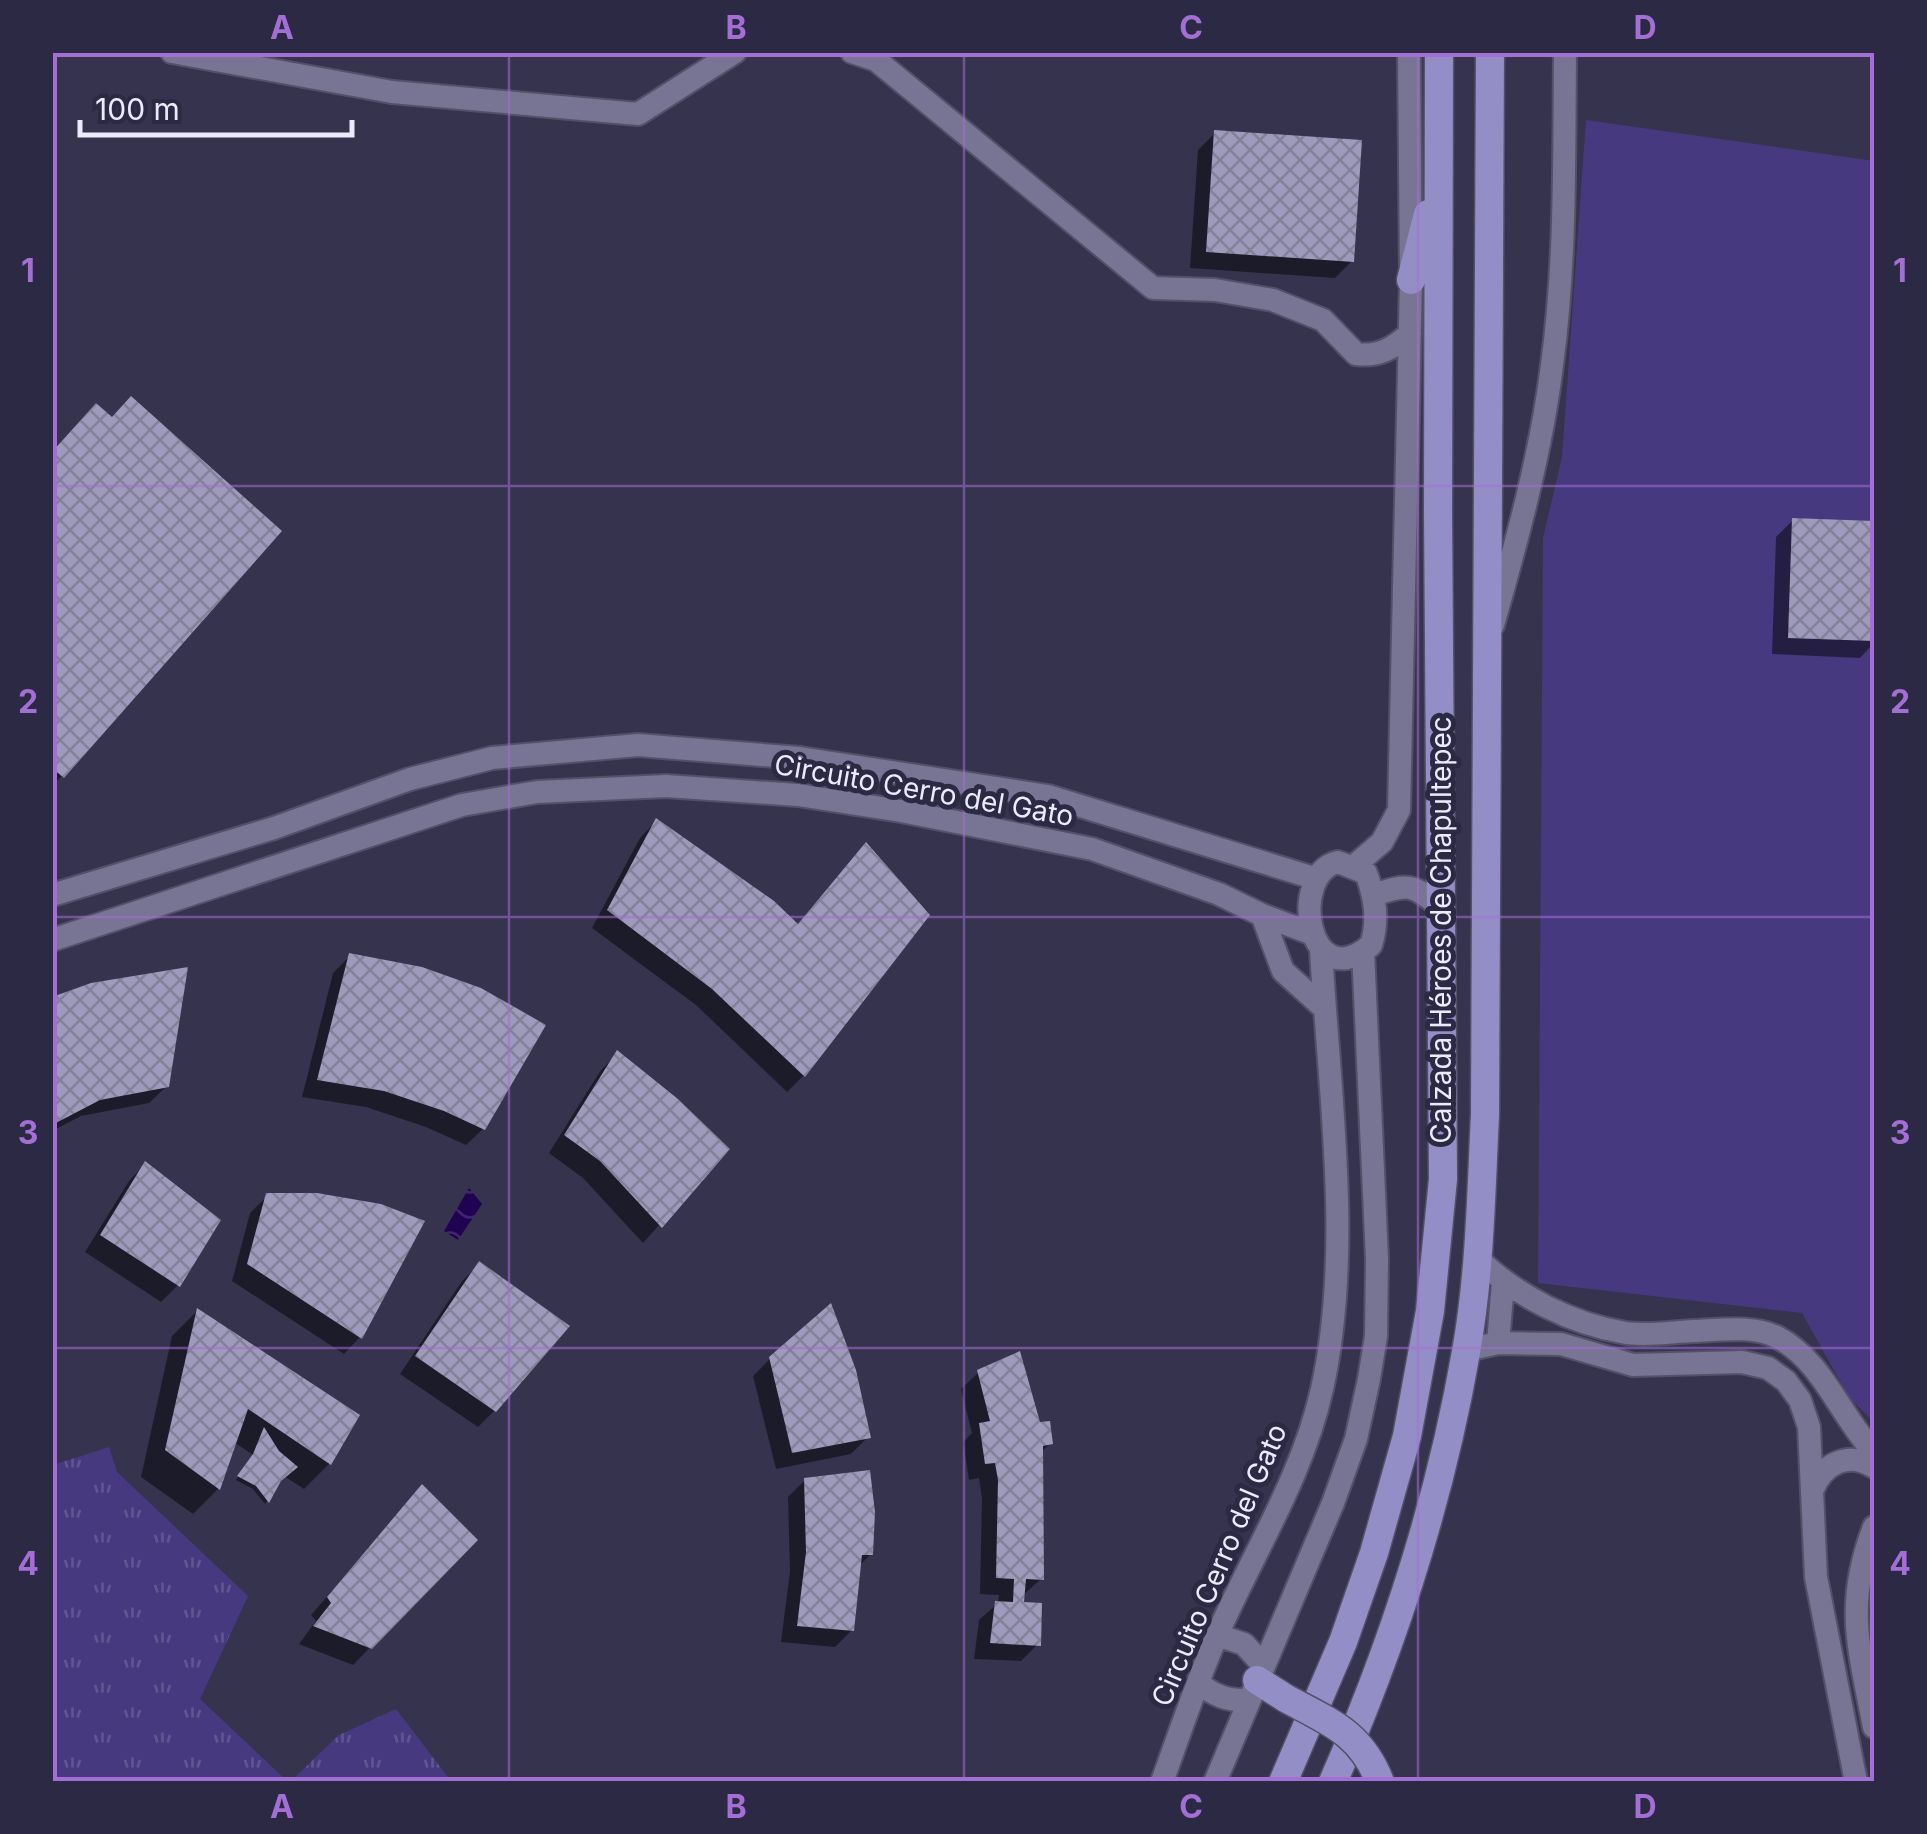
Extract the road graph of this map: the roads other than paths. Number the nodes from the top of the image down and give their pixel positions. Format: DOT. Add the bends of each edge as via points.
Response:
graph roads {
  1 [pos="172,52"];
  2 [pos="736,52"];
  3 [pos="852,52"];
  4 [pos="1409,52"];
  5 [pos="1439,52"];
  6 [pos="1490,52"];
  7 [pos="1565,52"];
  8 [pos="1439,174"];
  9 [pos="1411,280"];
  10 [pos="1410,333"];
  11 [pos="1488,643"];
  12 [pos="1354,866"];
  13 [pos="1314,878"];
  14 [pos="52,894"];
  15 [pos="1374,895"];
  16 [pos="1441,908"];
  17 [pos="1262,915"];
  18 [pos="52,940"];
  19 [pos="1317,942"];
  20 [pos="1363,951"];
  21 [pos="1324,1008"];
  22 [pos="1478,1259"];
  23 [pos="1503,1283"];
  24 [pos="1564,1315"];
  25 [pos="1498,1343"];
  26 [pos="1561,1344"];
  27 [pos="1467,1350"];
  28 [pos="1874,1452"];
  29 [pos="1874,1468"];
  30 [pos="1812,1491"];
  31 [pos="1874,1527"];
  32 [pos="1217,1635"];
  33 [pos="1256,1682"];
  34 [pos="1199,1683"];
  35 [pos="1874,1727"];
  36 [pos="1162,1782"];
  37 [pos="1215,1782"];
  38 [pos="1282,1782"];
  39 [pos="1333,1782"];
  40 [pos="1380,1782"];
  41 [pos="1856,1782"];
  1 -- 2 [label="street" via="392,92 638,114"];
  3 -- 10 [label="street" via="876,60 1152,288 1273,300 1323,320 1362,356 1392,350"];
  4 -- 9 [label="street"];
  5 -- 8 [label="main road, Calzada Héroes de Chapultepec"];
  6 -- 11 [label="main road, Calzada Héroes de Chapultepec"];
  7 -- 11 [label="street" via="1564,201 1552,365 1526,508"];
  8 -- 9 [label="main road"];
  8 -- 16 [label="main road, Calzada Héroes de Chapultepec"];
  9 -- 10 [label="street"];
  10 -- 12 [label="street" via="1399,810 1382,842"];
  11 -- 22 [label="main road, Calzada Héroes de Chapultepec"];
  12 -- 13 [label="street" via="1328,864"];
  12 -- 15 [label="street" via="1366,873"];
  13 -- 14 [label="street, Circuito Cerro del Gato" via="1048,796 800,758 638,745 492,758"];
  13 -- 19 [label="street"];
  15 -- 16 [label="street" via="1417,887"];
  15 -- 20 [label="street" via="1374,934"];
  16 -- 38 [label="main road, Calzada Héroes de Chapultepec" via="1443,1179 1427,1328 1407,1436 1374,1553"];
  17 -- 18 [label="street, Circuito Cerro del Gato" via="1092,849 798,795 666,786 536,792 462,806"];
  17 -- 19 [label="street, Circuito Cerro del Gato"];
  17 -- 21 [label="street" via="1283,970"];
  19 -- 20 [label="street" via="1334,958"];
  19 -- 21 [label="street, Circuito Cerro del Gato"];
  20 -- 33 [label="street" via="1377,1259 1374,1350 1356,1439"];
  21 -- 32 [label="street, Circuito Cerro del Gato" via="1336,1235 1332,1341 1302,1456"];
  22 -- 23 [label="street"];
  22 -- 27 [label="main road, Calzada Héroes de Chapultepec"];
  23 -- 24 [label="street"];
  23 -- 25 [label="street"];
  24 -- 26 [label="street"];
  24 -- 28 [label="street" via="1628,1333 1750,1330 1775,1336 1807,1358"];
  25 -- 26 [label="street"];
  25 -- 27 [label="street"];
  26 -- 30 [label="street" via="1633,1365 1716,1361 1768,1368 1800,1400 1809,1427"];
  27 -- 39 [label="main road, Calzada Héroes de Chapultepec" via="1411,1584"];
  29 -- 30 [label="street" via="1860,1460 1835,1462"];
  30 -- 41 [label="street" via="1816,1578"];
  31 -- 35 [label="street" via="1855,1602"];
  32 -- 33 [label="street" via="1244,1644"];
  32 -- 34 [label="street, Circuito Cerro del Gato"];
  33 -- 34 [label="street" via="1224,1698"];
  33 -- 37 [label="street"];
  33 -- 40 [label="main road, bridge" via="1335,1724 1369,1754"];
  34 -- 36 [label="street, Circuito Cerro del Gato"];
}
